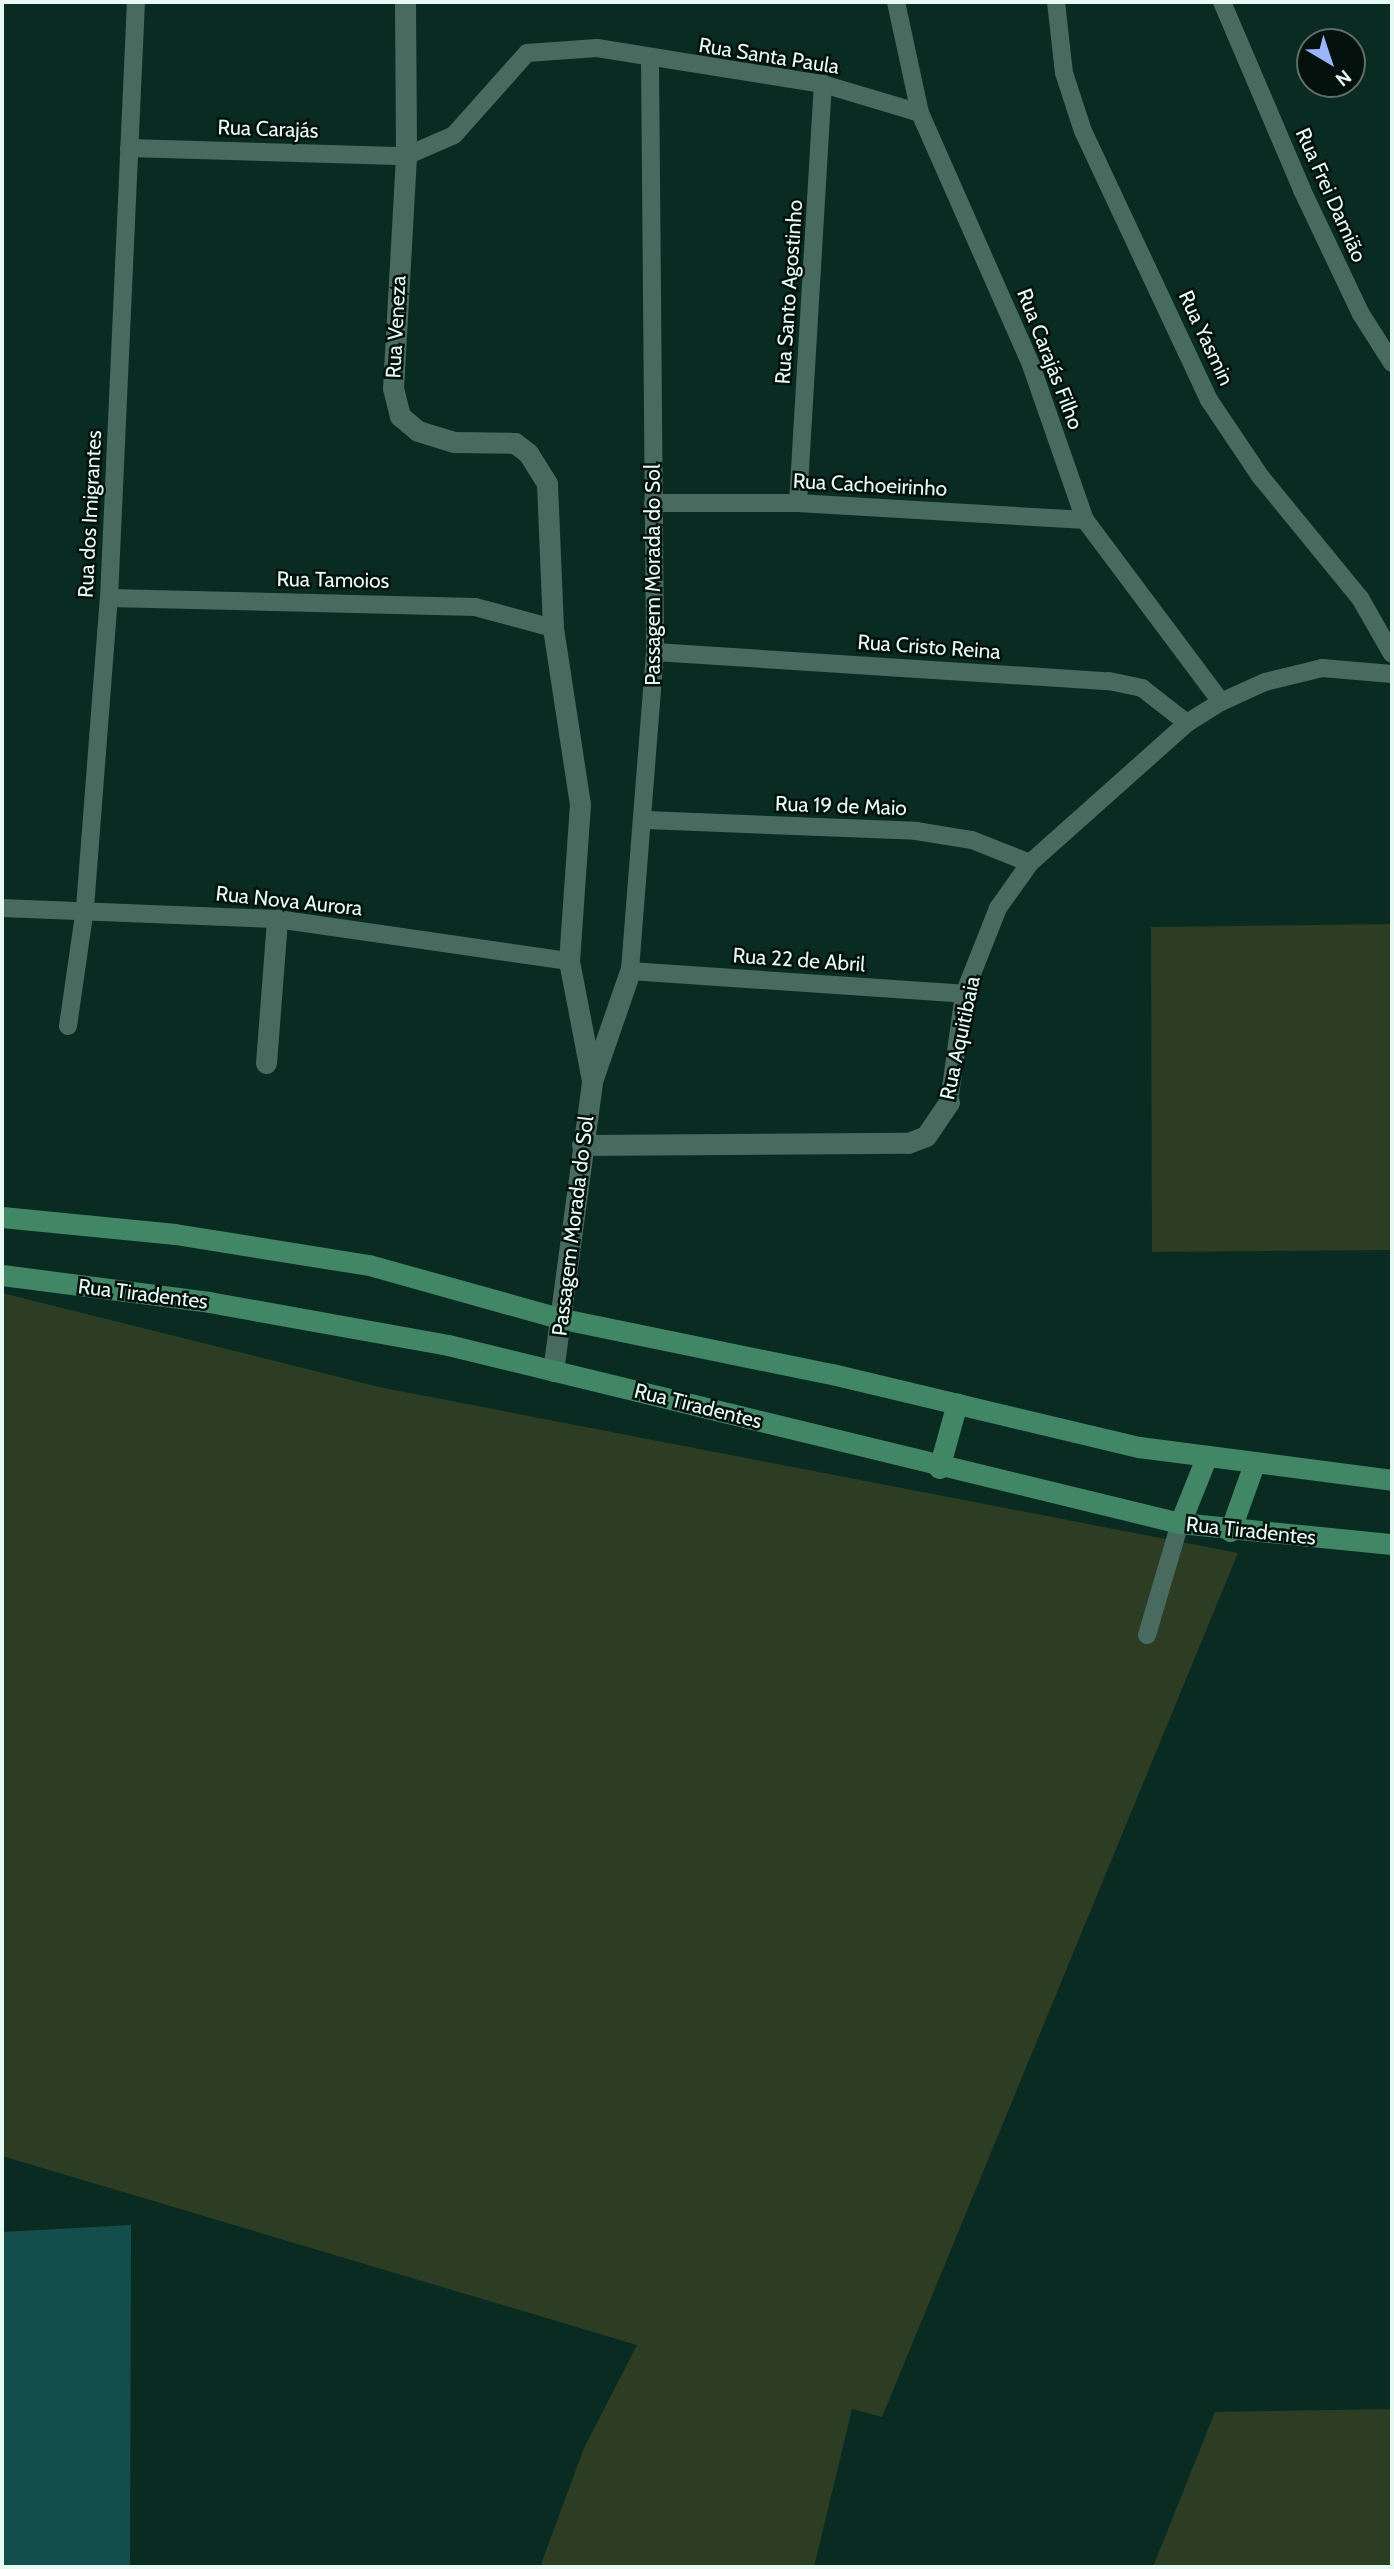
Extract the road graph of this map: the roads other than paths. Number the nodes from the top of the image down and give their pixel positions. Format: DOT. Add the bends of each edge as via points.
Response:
graph roads {
  1 [pos="136,2"];
  2 [pos="405,2"];
  3 [pos="896,2"];
  4 [pos="1056,2"];
  5 [pos="1222,2"];
  6 [pos="650,62"];
  7 [pos="823,84"];
  8 [pos="919,113"];
  9 [pos="129,148"];
  10 [pos="406,156"];
  11 [pos="1392,363"];
  12 [pos="653,503"];
  13 [pos="798,503"];
  14 [pos="1085,520"];
  15 [pos="109,598"];
  16 [pos="553,628"];
  17 [pos="655,652"];
  18 [pos="1392,654"];
  19 [pos="1392,674"];
  20 [pos="1222,702"];
  21 [pos="1186,723"];
  22 [pos="646,820"];
  23 [pos="1030,863"];
  24 [pos="2,908"];
  25 [pos="85,908"];
  26 [pos="277,919"];
  27 [pos="569,961"];
  28 [pos="630,971"];
  29 [pos="964,994"];
  30 [pos="68,1026"];
  31 [pos="266,1063"];
  32 [pos="592,1081"];
  33 [pos="949,1102"];
  34 [pos="582,1145"];
  35 [pos="2,1217"];
  36 [pos="2,1275"];
  37 [pos="563,1319"];
  38 [pos="553,1371"];
  39 [pos="957,1403"];
  40 [pos="1206,1458"];
  41 [pos="1254,1464"];
  42 [pos="939,1468"];
  43 [pos="1392,1480"];
  44 [pos="1180,1524"];
  45 [pos="1230,1531"];
  46 [pos="1392,1544"];
  47 [pos="1147,1635"];
  1 -- 9 [label="lane, Rua dos Imigrantes"];
  2 -- 10 [label="street, Rua Veneza"];
  3 -- 8 [label="lane, Rua Carajás Filho"];
  4 -- 18 [label="lane, Rua Yasmin" via="1064,73 1083,131 1209,400 1260,476 1360,598"];
  5 -- 11 [label="lane, Rua Frei Damião" via="1302,190 1361,314"];
  6 -- 7 [label="lane, Rua Santa Paula"];
  6 -- 10 [label="lane, Rua Santa Paula" via="597,48 527,52 454,135"];
  6 -- 12 [label="lane, Passagem Morada do Sol"];
  7 -- 8 [label="lane, Rua Santa Paula"];
  7 -- 13 [label="lane, Rua Santo Agostinho"];
  8 -- 14 [label="lane, Rua Carajás Filho" via="1031,365"];
  9 -- 10 [label="lane, Rua Carajás"];
  9 -- 15 [label="lane, Rua dos Imigrantes"];
  10 -- 16 [label="street, Rua Veneza" via="393,388 400,416 437,439 515,443 528,453 547,484"];
  12 -- 13 [label="lane, Rua Cachoeirinho"];
  12 -- 17 [label="lane, Passagem Morada do Sol"];
  13 -- 14 [label="lane, Rua Cachoeirinho"];
  14 -- 20 [label="lane, Rua Carajás Filho"];
  15 -- 16 [label="lane, Rua Tamoios" via="475,607"];
  15 -- 25 [label="lane, Rua dos Imigrantes"];
  16 -- 27 [label="street, Passagem Morada do Sol" via="580,804"];
  17 -- 21 [label="lane, Rua Cristo Reina" via="1110,681 1142,688"];
  17 -- 22 [label="lane, Passagem Morada do Sol"];
  19 -- 20 [label="lane, Rua Aquitibaia" via="1322,668 1265,682"];
  20 -- 21 [label="lane, Rua Aquitibaia"];
  21 -- 23 [label="lane, Rua Aquitibaia"];
  22 -- 23 [label="lane, Rua 19 de Maio" via="916,831 972,840"];
  22 -- 28 [label="lane, Passagem Morada do Sol"];
  23 -- 29 [label="lane, Rua Aquitibaia" via="998,908"];
  24 -- 25 [label="lane, Rua Nova Aurora"];
  25 -- 26 [label="lane, Rua Nova Aurora"];
  25 -- 30 [label="lane, Rua dos Imigrantes"];
  26 -- 27 [label="lane, Rua Nova Aurora"];
  26 -- 31 [label="street"];
  27 -- 32 [label="street, Passagem Morada do Sol"];
  28 -- 29 [label="lane, Rua 22 de Abril"];
  28 -- 32 [label="street, Passagem Morada do Sol"];
  29 -- 33 [label="lane, Rua Aquitibaia"];
  32 -- 34 [label="street, Passagem Morada do Sol"];
  33 -- 34 [label="street, Rua Aquitibaia" via="926,1136 908,1143"];
  34 -- 37 [label="street, Passagem Morada do Sol"];
  35 -- 37 [label="street" via="175,1234 369,1265"];
  36 -- 38 [label="street, Rua Tiradentes" via="209,1301"];
  37 -- 38 [label="street, Passagem Morada do Sol"];
  37 -- 39 [label="street"];
  38 -- 42 [label="street, Rua Tiradentes"];
  39 -- 40 [label="street"];
  39 -- 42 [label="street"];
  40 -- 41 [label="street"];
  40 -- 44 [label="street"];
  41 -- 43 [label="street"];
  41 -- 45 [label="street"];
  42 -- 44 [label="street, Rua Tiradentes"];
  44 -- 45 [label="street, Rua Tiradentes"];
  44 -- 47 [label="lane"];
  45 -- 46 [label="street, Rua Tiradentes"];
}
